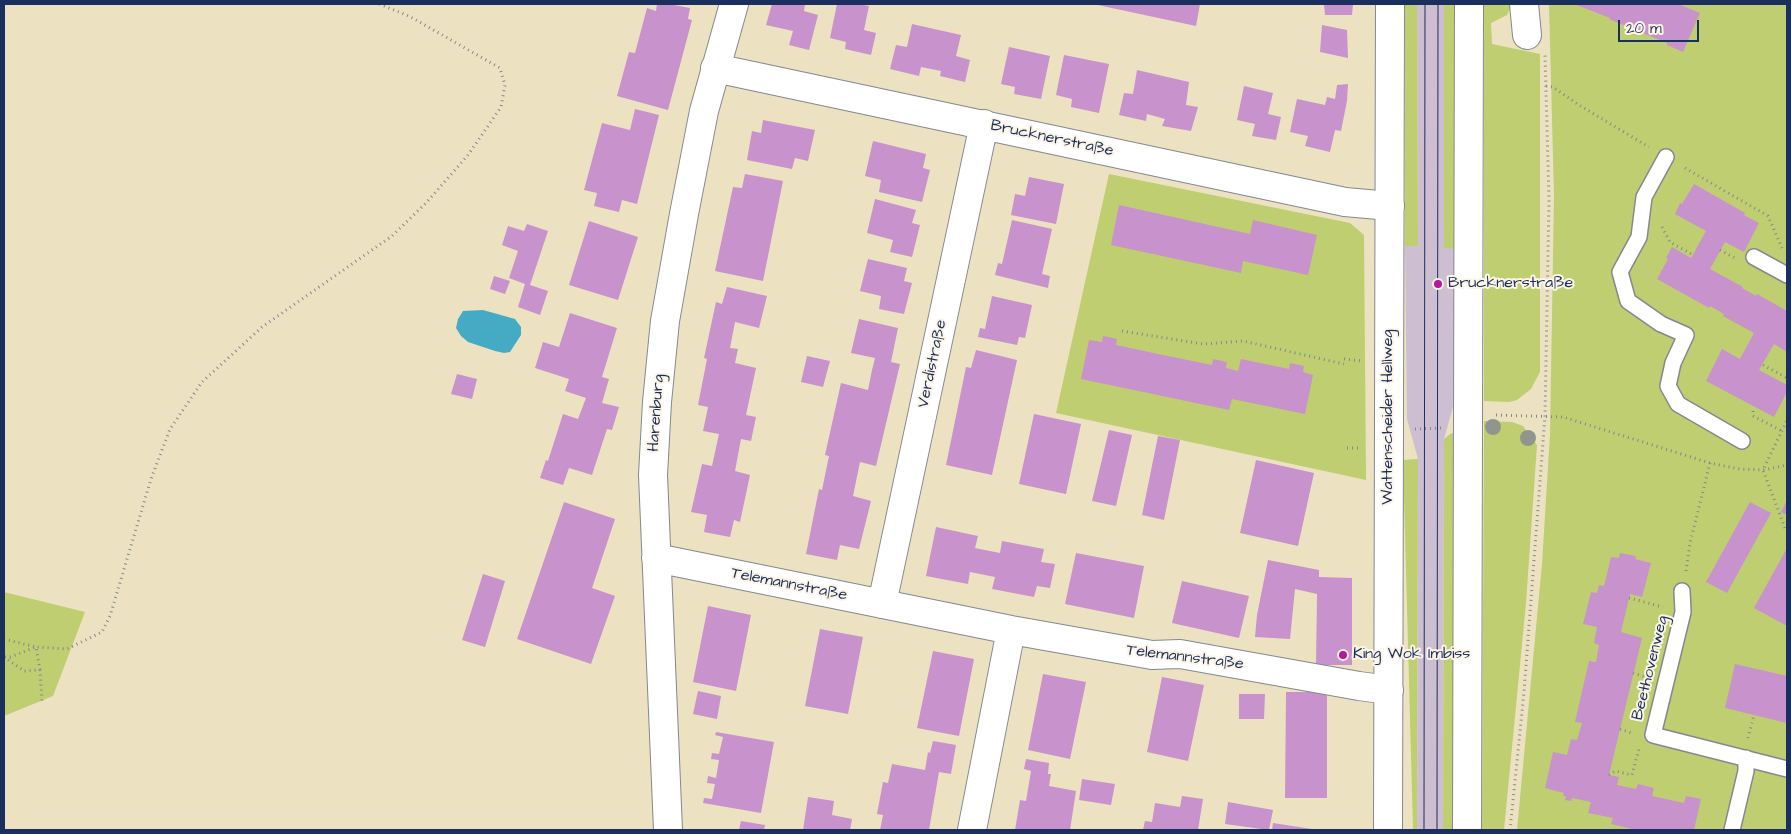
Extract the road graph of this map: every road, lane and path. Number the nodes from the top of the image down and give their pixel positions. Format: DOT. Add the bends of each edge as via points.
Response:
graph roads {
  1 [pos="380,4"];
  2 [pos="734,4"];
  3 [pos="1390,4"];
  4 [pos="1469,4"];
  5 [pos="1524,4"];
  6 [pos="1527,35"];
  7 [pos="715,68"];
  8 [pos="984,124"];
  9 [pos="1666,157"];
  10 [pos="1390,206"];
  11 [pos="1661,226"];
  12 [pos="1693,255"];
  13 [pos="1754,257"];
  14 [pos="1787,275"];
  15 [pos="1122,330"];
  16 [pos="1344,359"];
  17 [pos="1365,361"];
  18 [pos="1344,364"];
  19 [pos="1762,364"];
  20 [pos="1787,378"];
  21 [pos="1754,410"];
  22 [pos="1495,415"];
  23 [pos="1545,416"];
  24 [pos="1787,420"];
  25 [pos="1447,428"];
  26 [pos="1410,429"];
  27 [pos="1782,431"];
  28 [pos="1742,441"];
  29 [pos="1347,448"];
  30 [pos="1363,448"];
  31 [pos="1710,463"];
  32 [pos="1787,465"];
  33 [pos="1763,470"];
  34 [pos="1785,528"];
  35 [pos="656,558"];
  36 [pos="1682,592"];
  37 [pos="1629,598"];
  38 [pos="882,604"];
  39 [pos="1683,612"];
  40 [pos="1011,630"];
  41 [pos="4,639"];
  42 [pos="36,647"];
  43 [pos="40,670"];
  44 [pos="1389,690"];
  45 [pos="42,701"];
  46 [pos="1653,735"];
  47 [pos="1746,758"];
  48 [pos="1787,769"];
  49 [pos="1609,775"];
  50 [pos="668,830"];
  51 [pos="972,830"];
  52 [pos="1388,830"];
  53 [pos="1467,830"];
  54 [pos="1510,830"];
  55 [pos="1732,830"];
  1 -- 42 [label="path" via="409,16 500,68 505,85 500,107 468,155 392,236 262,327 202,382 170,429 150,479 110,616 102,632 67,649"];
  2 -- 7 [label="street, Harenburg"];
  3 -- 10 [label="street, Wattenscheider Hellweg"];
  4 -- 53 [label="street"];
  5 -- 6 [label="street"];
  6 -- 23 [label="path" via="1545,54 1549,200"];
  7 -- 8 [label="street, Brucknerstraße"];
  7 -- 35 [label="street, Harenburg" via="665,321 653,475"];
  8 -- 10 [label="street, Brucknerstraße" via="1344,202"];
  8 -- 38 [label="street, Verdistraße"];
  9 -- 28 [label="lane" via="1644,197 1639,237 1620,272 1628,301 1661,324 1686,335 1673,363 1668,386 1678,404"];
  10 -- 44 [label="street, Wattenscheider Hellweg"];
  11 -- 12 [label="path" via="1670,242"];
  13 -- 14 [label="lane"];
  15 -- 18 [label="path" via="1203,344 1243,341"];
  16 -- 17 [label="path"];
  19 -- 20 [label="path"];
  21 -- 27 [label="path" via="1753,416"];
  22 -- 23 [label="path"];
  23 -- 31 [label="path" via="1562,417"];
  23 -- 54 [label="path"];
  24 -- 27 [label="path"];
  25 -- 26 [label="path"];
  27 -- 33 [label="path"];
  29 -- 30 [label="path"];
  31 -- 33 [label="path"];
  31 -- 36 [label="path" via="1690,543"];
  32 -- 33 [label="path"];
  33 -- 34 [label="path"];
  35 -- 38 [label="street, Telemannstraße"];
  35 -- 50 [label="street, Harenburg"];
  36 -- 39 [label="lane, Beethovenweg"];
  37 -- 39 [label="path"];
  38 -- 40 [label="street, Telemannstraße"];
  39 -- 46 [label="lane, Beethovenweg"];
  40 -- 44 [label="street, Telemannstraße" via="1152,655 1180,654"];
  40 -- 51 [label="street"];
  41 -- 42 [label="path"];
  42 -- 43 [label="path"];
  42 -- 43 [label="path" via="4,657 24,671"];
  43 -- 45 [label="path"];
  44 -- 52 [label="street, Wattenscheider Hellweg"];
  46 -- 47 [label="lane, Beethovenweg"];
  46 -- 49 [label="path" via="1639,746 1632,775 1615,771"];
  47 -- 48 [label="lane, Beethovenweg"];
  47 -- 55 [label="lane"];
}
